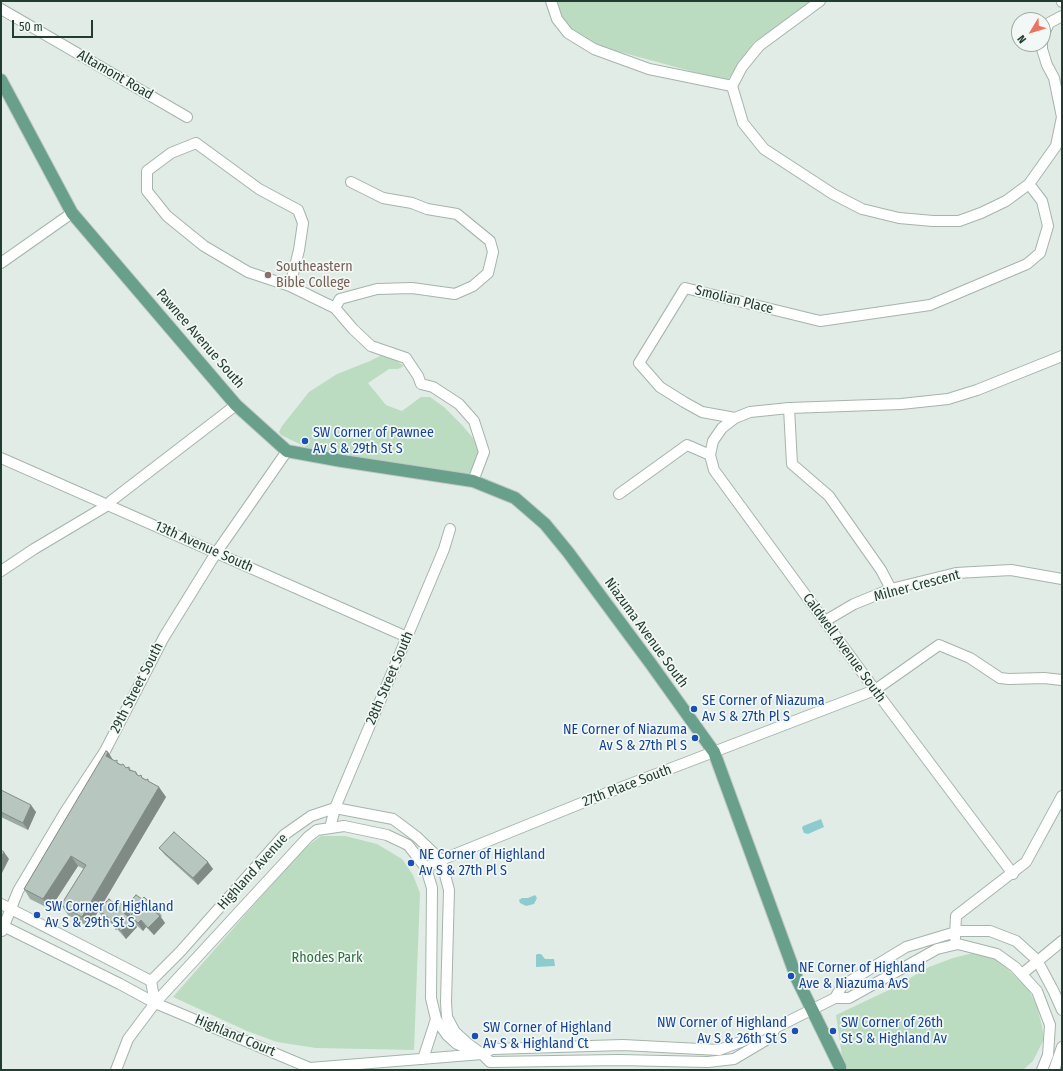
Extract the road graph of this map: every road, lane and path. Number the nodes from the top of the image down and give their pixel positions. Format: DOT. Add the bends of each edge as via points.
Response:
graph roads {
  1 [pos="551,1"];
  2 [pos="820,1"];
  3 [pos="1,9"];
  4 [pos="1062,16"];
  5 [pos="1051,23"];
  6 [pos="1043,52"];
  7 [pos="1,80"];
  8 [pos="732,86"];
  9 [pos="187,117"];
  10 [pos="1062,117"];
  11 [pos="351,182"];
  12 [pos="1029,184"];
  13 [pos="72,213"];
  14 [pos="1,263"];
  15 [pos="290,286"];
  16 [pos="338,303"];
  17 [pos="1062,356"];
  18 [pos="236,405"];
  19 [pos="789,408"];
  20 [pos="735,418"];
  21 [pos="287,451"];
  22 [pos="710,455"];
  23 [pos="1,458"];
  24 [pos="472,480"];
  25 [pos="619,494"];
  26 [pos="108,505"];
  27 [pos="450,529"];
  28 [pos="216,553"];
  29 [pos="1,571"];
  30 [pos="1062,579"];
  31 [pos="891,590"];
  32 [pos="825,621"];
  33 [pos="407,637"];
  34 [pos="1062,680"];
  35 [pos="875,690"];
  36 [pos="714,752"];
  37 [pos="1062,796"];
  38 [pos="335,808"];
  39 [pos="330,828"];
  40 [pos="441,860"];
  41 [pos="426,868"];
  42 [pos="1013,874"];
  43 [pos="6,907"];
  44 [pos="2,928"];
  45 [pos="955,932"];
  46 [pos="1062,941"];
  47 [pos="955,945"];
  48 [pos="1037,960"];
  49 [pos="1022,974"];
  50 [pos="151,982"];
  51 [pos="834,998"];
  52 [pos="155,1003"];
  53 [pos="811,1009"];
  54 [pos="1062,1010"];
  55 [pos="436,1019"];
  56 [pos="775,1028"];
  57 [pos="623,1045"];
  58 [pos="1062,1048"];
  59 [pos="482,1054"];
  60 [pos="423,1059"];
  61 [pos="618,1065"];
  62 [pos="310,1069"];
  63 [pos="116,1070"];
  64 [pos="840,1070"];
  65 [pos="1042,1070"];
  66 [pos="1054,1070"];
  1 -- 8 [label="street" via="557,19 568,33 594,49 649,69"];
  2 -- 8 [label="street" via="759,46 742,67"];
  3 -- 9 [label="street, Altamont Road"];
  4 -- 5 [label="street"];
  6 -- 10 [label="street" via="1054,78"];
  7 -- 13 [label="main road, Pawnee Avenue South"];
  8 -- 12 [label="street" via="743,123 764,149 833,194 862,209 899,218 959,221 1006,201"];
  10 -- 12 [label="street" via="1056,146"];
  11 -- 16 [label="street" via="383,198 457,214 490,241 493,252 488,273 473,286 455,294 412,288 376,289"];
  12 -- 20 [label="street, Smolian Place" via="1042,201 1048,226 1040,253 1026,264 930,305 820,321 685,288 640,363 660,387 684,402 702,412"];
  13 -- 14 [label="street"];
  13 -- 18 [label="main road, Pawnee Avenue South"];
  15 -- 15 [label="street" via="248,272 204,246 167,216 147,191 147,171 172,153 196,143 259,188 298,210 303,223 300,250"];
  15 -- 16 [label="street"];
  16 -- 24 [label="street" via="353,329 370,346 406,358 421,384 433,387 459,404 474,420 484,452"];
  17 -- 19 [label="street, Smolian Place" via="948,399 901,404"];
  18 -- 21 [label="main road, Pawnee Avenue South"];
  18 -- 26 [label="street"];
  19 -- 20 [label="street, Smolian Place" via="750,412"];
  19 -- 31 [label="street" via="792,464 829,496 881,570"];
  20 -- 22 [label="street" via="722,428 713,441"];
  21 -- 24 [label="main road"];
  21 -- 28 [label="street, 29th Street South"];
  22 -- 25 [label="street" via="687,445"];
  22 -- 32 [label="street, Caldwell Avenue South" via="714,470"];
  23 -- 26 [label="street, 13th Avenue South"];
  24 -- 36 [label="main road, Niazuma Avenue South" via="515,498 545,524"];
  26 -- 28 [label="street, 13th Avenue South"];
  26 -- 29 [label="street" via="34,548"];
  27 -- 33 [label="street, 28th Street South"];
  28 -- 33 [label="street, 13th Avenue South"];
  28 -- 43 [label="street, 29th Street South" via="164,636 105,750"];
  30 -- 31 [label="street, Milner Crescent" via="1012,570 956,573"];
  31 -- 32 [label="street, Milner Crescent" via="854,604"];
  32 -- 35 [label="street, Caldwell Avenue South"];
  33 -- 38 [label="street, 28th Street South"];
  34 -- 35 [label="street, 27th Place South" via="1000,678 970,658 939,645"];
  35 -- 36 [label="street, 27th Place South"];
  35 -- 42 [label="street, Caldwell Avenue South"];
  36 -- 40 [label="street, 27th Place South"];
  36 -- 53 [label="main road, Niazuma Avenue South" via="797,979"];
  37 -- 42 [label="street" via="1026,862"];
  38 -- 39 [label="street, 28th Street South"];
  38 -- 40 [label="street, Highland Avenue" via="393,819"];
  38 -- 50 [label="street, Highland Avenue" via="311,816 284,835"];
  39 -- 41 [label="street, Highland Avenue" via="344,826 386,836 408,845"];
  39 -- 52 [label="street, Highland Avenue" via="317,830 308,837"];
  40 -- 41 [label="street, 27th Place South"];
  40 -- 59 [label="street, Highland Avenue" via="449,890 447,1017 455,1032"];
  41 -- 55 [label="street, Highland Avenue" via="432,888 431,998"];
  42 -- 45 [label="street" via="956,916"];
  43 -- 44 [label="street, 29th Street South"];
  43 -- 50 [label="street"];
  44 -- 52 [label="street"];
  45 -- 47 [label="street"];
  45 -- 48 [label="street, Highland Avenue" via="990,931 1016,941"];
  45 -- 51 [label="street, Highland Avenue" via="906,947 842,986"];
  46 -- 48 [label="street"];
  47 -- 49 [label="street, Highland Avenue" via="997,954"];
  47 -- 51 [label="street, Highland Avenue" via="937,949 849,998"];
  48 -- 49 [label="street"];
  48 -- 54 [label="street, Highland Avenue"];
  49 -- 65 [label="street, Highland Avenue" via="1038,991 1050,1025 1048,1055"];
  50 -- 52 [label="street"];
  51 -- 53 [label="street, Highland Avenue"];
  52 -- 62 [label="street, Highland Court"];
  52 -- 63 [label="street, Highland Avenue" via="128,1039"];
  53 -- 56 [label="street, Highland Avenue"];
  53 -- 64 [label="main road, Niazuma Avenue South"];
  55 -- 59 [label="street, Highland Avenue" via="457,1044"];
  55 -- 60 [label="street"];
  56 -- 57 [label="street, Highland Avenue" via="766,1027 743,1041 719,1050"];
  56 -- 61 [label="street, Highland Avenue" via="771,1037 734,1059"];
  57 -- 59 [label="street, Highland Avenue" via="492,1049"];
  57 -- 61 [label="street"];
  58 -- 66 [label="street"];
  59 -- 60 [label="street, Highland Court"];
  59 -- 61 [label="street, Highland Avenue" via="490,1062"];
  60 -- 62 [label="street, Highland Court"];
}
